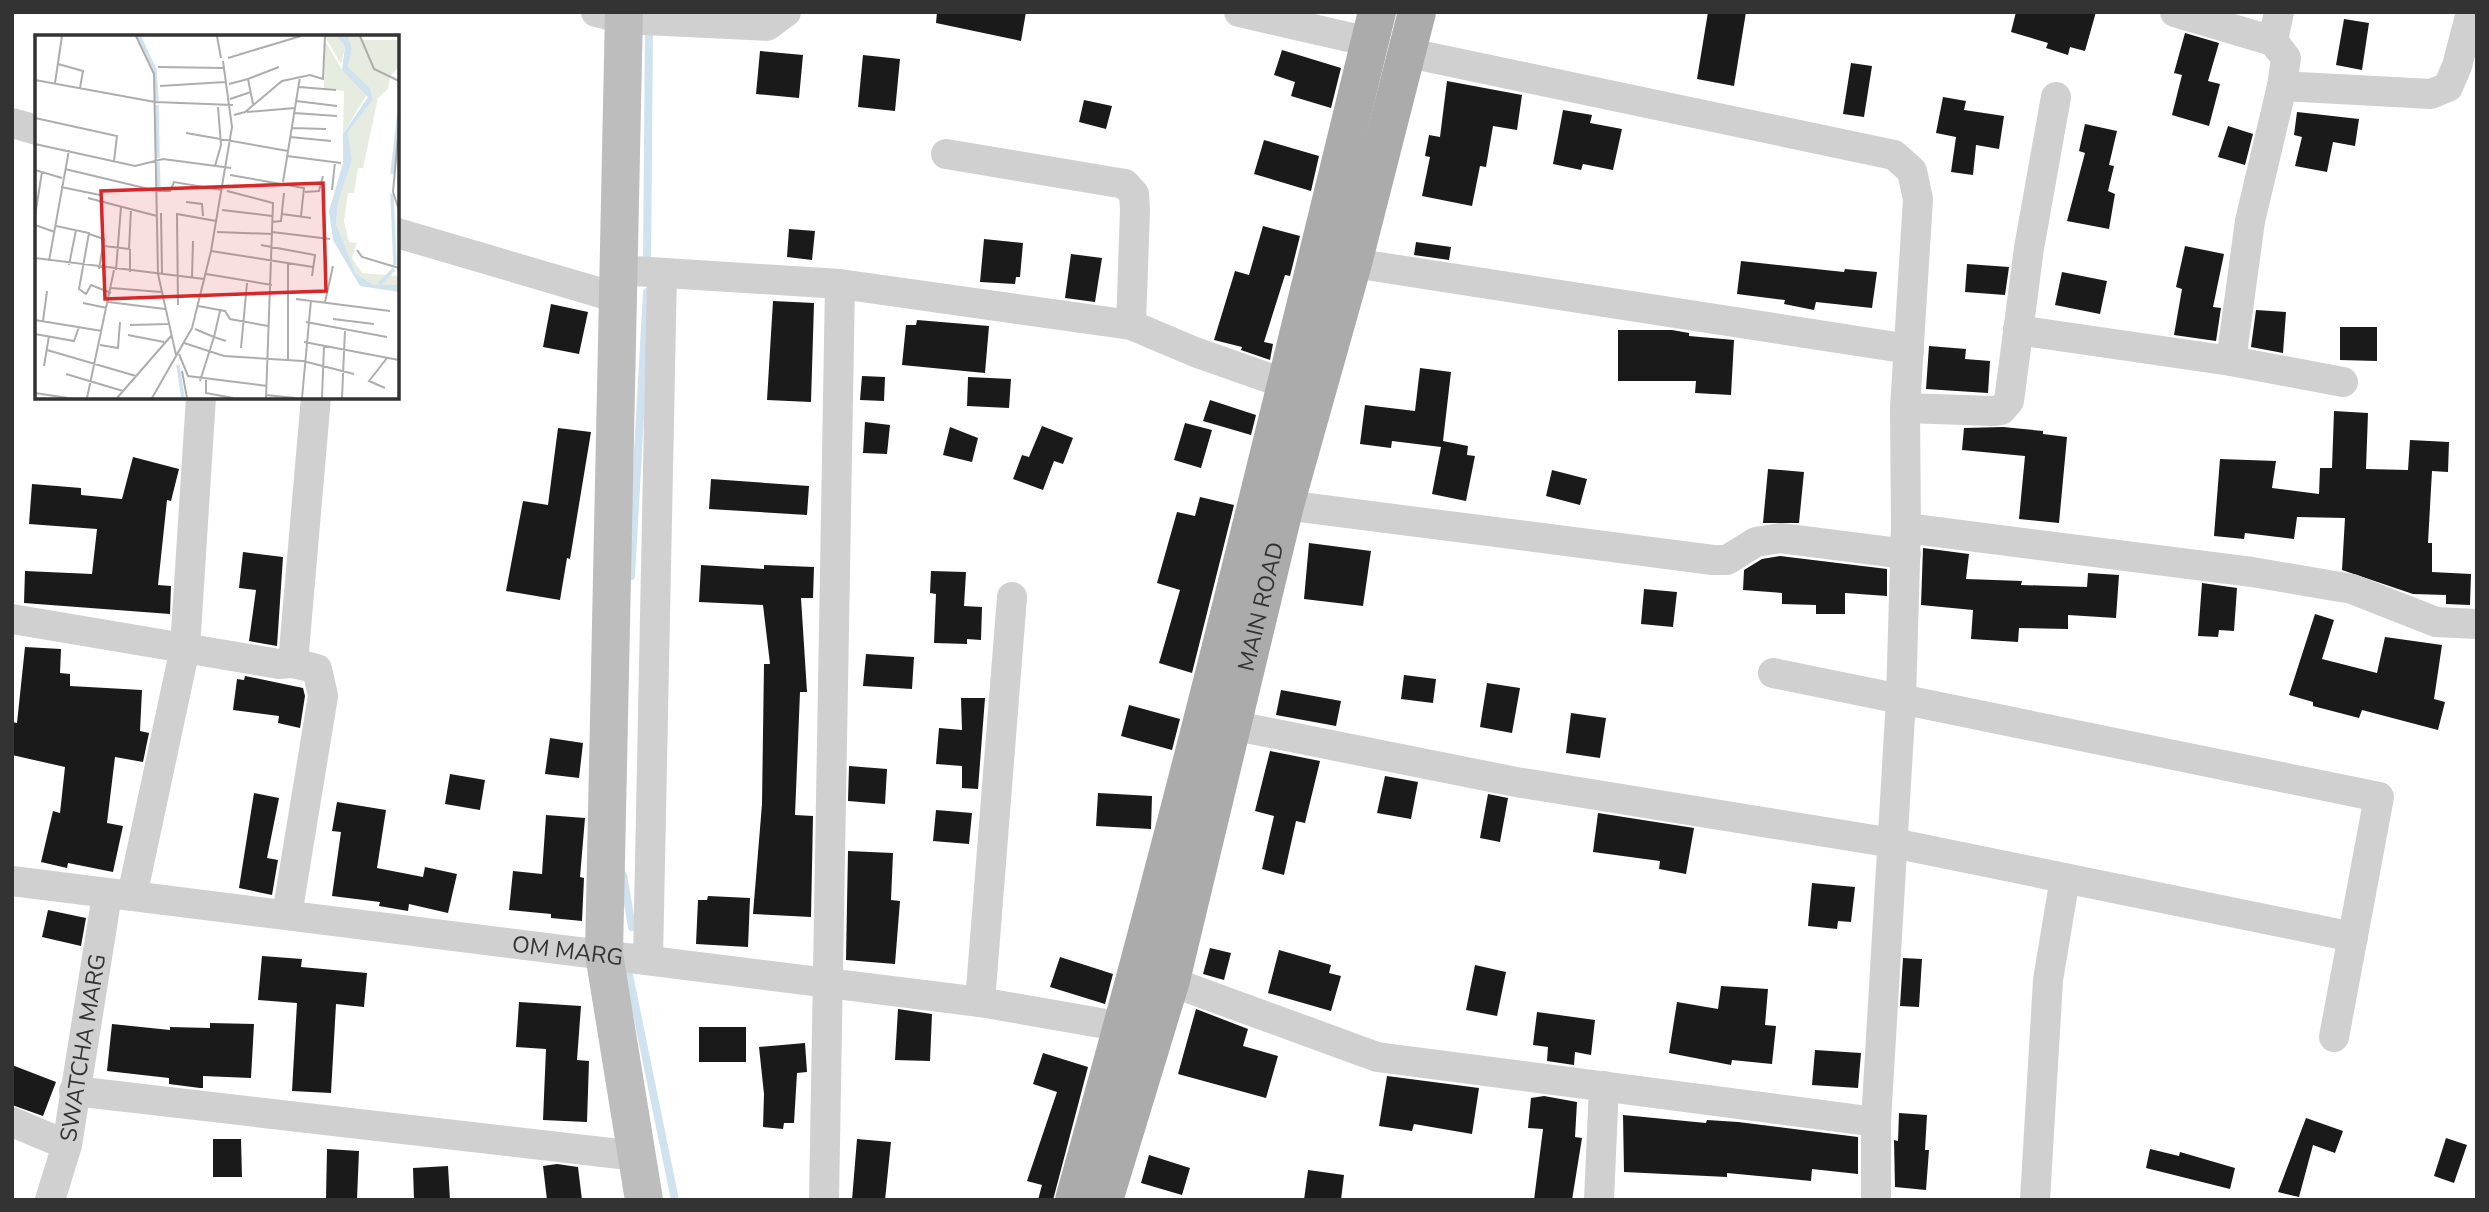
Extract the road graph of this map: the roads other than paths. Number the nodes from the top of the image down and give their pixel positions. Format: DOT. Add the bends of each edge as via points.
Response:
graph roads {
  1 [pos="786,12"];
  2 [pos="1239,12"];
  3 [pos="1418,12"];
  4 [pos="2175,12"];
  5 [pos="2278,12"];
  6 [pos="2471,12"];
  7 [pos="614,14"];
  8 [pos="1374,27"];
  9 [pos="2273,41"];
  10 [pos="1409,53"];
  11 [pos="2282,86"];
  12 [pos="2056,97"];
  13 [pos="12,123"];
  14 [pos="35,129"];
  15 [pos="946,154"];
  16 [pos="399,233"];
  17 [pos="1353,263"];
  18 [pos="637,277"];
  19 [pos="839,284"];
  20 [pos="1131,325"];
  21 [pos="2018,330"];
  22 [pos="1909,349"];
  23 [pos="2231,361"];
  24 [pos="2343,383"];
  25 [pos="1286,384"];
  26 [pos="201,399"];
  27 [pos="316,399"];
  28 [pos="1905,408"];
  29 [pos="1285,505"];
  30 [pos="1906,541"];
  31 [pos="1012,597"];
  32 [pos="12,619"];
  33 [pos="2477,624"];
  34 [pos="185,649"];
  35 [pos="293,663"];
  36 [pos="1773,673"];
  37 [pos="1901,699"];
  38 [pos="1219,722"];
  39 [pos="1893,843"];
  40 [pos="2065,878"];
  41 [pos="12,881"];
  42 [pos="120,896"];
  43 [pos="287,915"];
  44 [pos="2353,937"];
  45 [pos="604,954"];
  46 [pos="648,960"];
  47 [pos="1155,975"];
  48 [pos="826,984"];
  49 [pos="980,1002"];
  50 [pos="1123,1027"];
  51 [pos="2334,1037"];
  52 [pos="1604,1086"];
  53 [pos="74,1091"];
  54 [pos="12,1122"];
  55 [pos="1876,1122"];
  56 [pos="67,1145"];
  57 [pos="637,1156"];
  58 [pos="50,1200"];
  59 [pos="644,1200"];
  60 [pos="824,1200"];
  61 [pos="1074,1200"];
  62 [pos="1104,1200"];
  63 [pos="1599,1200"];
  64 [pos="1876,1200"];
  65 [pos="2035,1200"];
  1 -- 7 [label="street" via="766,26"];
  2 -- 8 [label="street"];
  3 -- 10 [label="main road, MAIN ROAD"];
  4 -- 9 [label="street"];
  5 -- 9 [label="street"];
  6 -- 11 [label="street" via="2448,87 2431,94"];
  7 -- 18 [label="street"];
  8 -- 25 [label="main road, MAIN ROAD"];
  9 -- 11 [label="street" via="2286,58"];
  10 -- 17 [label="main road, MAIN ROAD"];
  10 -- 22 [label="street" via="1894,155 1912,171 1918,198"];
  11 -- 23 [label="street" via="2249,221"];
  12 -- 21 [label="street"];
  13 -- 14 [label="street"];
  15 -- 20 [label="street" via="1125,184 1134,194 1135,210"];
  16 -- 18 [label="street"];
  17 -- 22 [label="street"];
  17 -- 29 [label="main road, MAIN ROAD"];
  18 -- 19 [label="street"];
  18 -- 45 [label="street"];
  18 -- 46 [label="street"];
  19 -- 20 [label="street"];
  19 -- 48 [label="street"];
  20 -- 25 [label="street"];
  21 -- 23 [label="street"];
  21 -- 28 [label="street" via="2009,401 2001,410"];
  22 -- 28 [label="street"];
  23 -- 24 [label="street"];
  25 -- 38 [label="main road, MAIN ROAD"];
  26 -- 34 [label="street, SWATCHA MARG"];
  27 -- 35 [label="street"];
  28 -- 30 [label="street"];
  29 -- 30 [label="street" via="1713,560 1739,555 1756,542 1780,538"];
  29 -- 38 [label="main road, MAIN ROAD"];
  30 -- 33 [label="street" via="2252,572 2352,589 2436,622"];
  30 -- 37 [label="street"];
  31 -- 49 [label="street"];
  32 -- 34 [label="street"];
  34 -- 35 [label="street"];
  34 -- 42 [label="street, SWATCHA MARG"];
  35 -- 43 [label="street" via="317,668 323,696"];
  36 -- 37 [label="street"];
  37 -- 39 [label="street"];
  37 -- 44 [label="street" via="2379,797"];
  38 -- 39 [label="street" via="1516,782"];
  38 -- 47 [label="main road, MAIN ROAD"];
  39 -- 40 [label="street"];
  39 -- 55 [label="street"];
  40 -- 44 [label="street"];
  40 -- 65 [label="street" via="2048,980"];
  41 -- 42 [label="street, OM MARG"];
  42 -- 43 [label="street, OM MARG"];
  42 -- 53 [label="street, SWATCHA MARG"];
  43 -- 45 [label="street, OM MARG"];
  44 -- 51 [label="street"];
  45 -- 46 [label="street, OM MARG"];
  45 -- 57 [label="street"];
  46 -- 48 [label="street, OM MARG"];
  47 -- 50 [label="main road, MAIN ROAD"];
  47 -- 52 [label="street" via="1377,1057"];
  47 -- 62 [label="main road, MAIN ROAD"];
  48 -- 49 [label="street, OM MARG"];
  48 -- 60 [label="street"];
  49 -- 50 [label="street, OM MARG"];
  50 -- 61 [label="main road, MAIN ROAD"];
  52 -- 55 [label="street"];
  52 -- 63 [label="street"];
  53 -- 56 [label="street, SWATCHA MARG"];
  53 -- 57 [label="street"];
  54 -- 56 [label="street"];
  55 -- 64 [label="street"];
  56 -- 58 [label="street, SWATCHA MARG"];
  57 -- 59 [label="street"];
}
